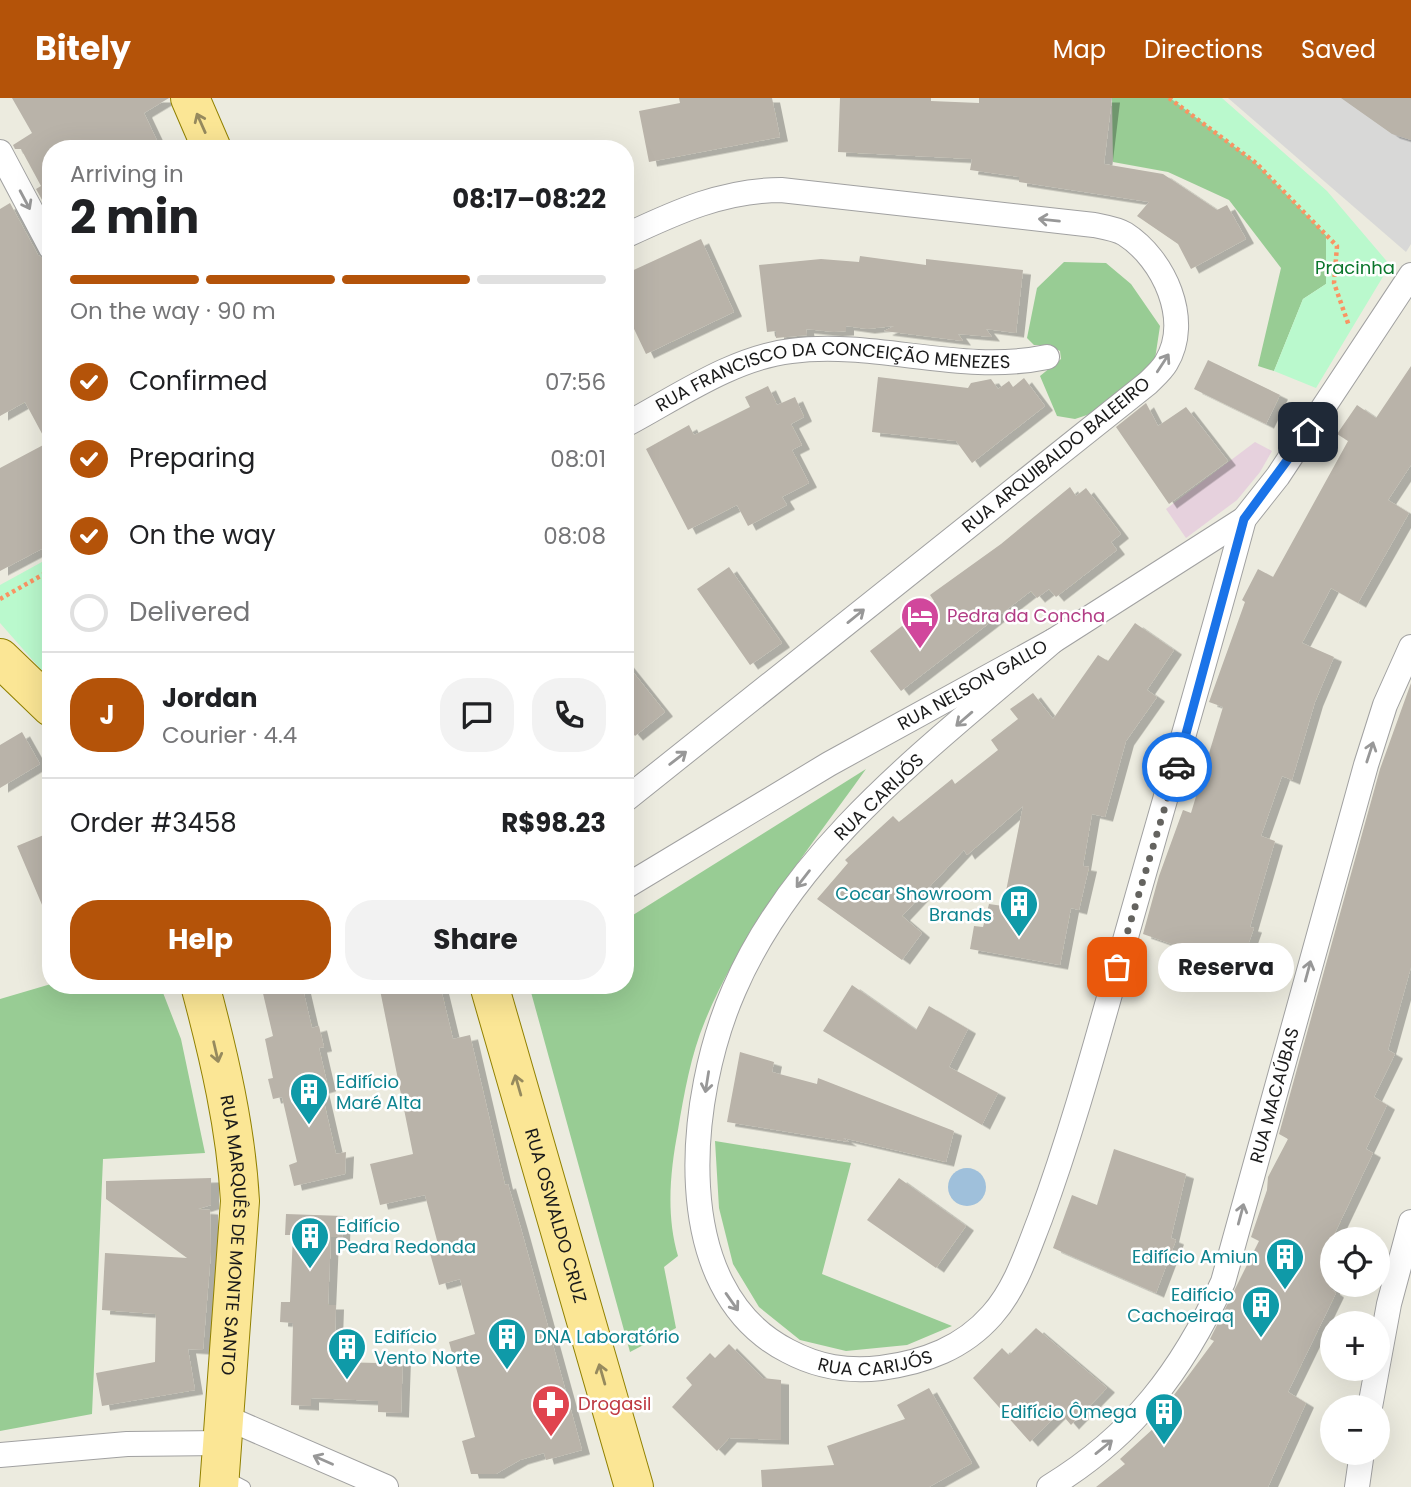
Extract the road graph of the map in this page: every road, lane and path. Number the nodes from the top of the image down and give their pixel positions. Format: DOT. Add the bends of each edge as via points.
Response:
graph roads {
  1 [pos="190,98"];
  2 [pos="1170,98"];
  3 [pos="208,140"];
  4 [pos="0,152"];
  5 [pos="42,231"];
  6 [pos="634,232"];
  7 [pos="1411,275"];
  8 [pos="1350,332"];
  9 [pos="1047,357"];
  10 [pos="634,420"];
  11 [pos="1244,519"];
  12 [pos="42,575"];
  13 [pos="0,599"];
  14 [pos="1052,642"];
  15 [pos="1411,647"];
  16 [pos="3,666"];
  17 [pos="42,700"];
  18 [pos="634,793"];
  19 [pos="634,882"];
  20 [pos="202,994"];
  21 [pos="492,994"];
  22 [pos="1411,1222"];
  23 [pos="1372,1395"];
  24 [pos="0,1455"];
  25 [pos="226,1462"];
  26 [pos="1360,1465"];
  27 [pos="386,1487"];
  28 [pos="635,1487"];
  29 [pos="1049,1487"];
  30 [pos="1357,1487"];
  3 -- 1 [label="main road, one-way"];
  2 -- 8 [label="path" via="1256,163 1337,246 1334,284"];
  4 -- 5 [label="street, one-way"];
  18 -- 6 [label="street, RUA ARQUIBALDO BALEEIRO, one-way" via="1148,383 1166,363 1175,340 1175,315 1158,265 1123,233 1094,225 755,190 695,204"];
  7 -- 11 [label="street, RUA NELSON GALLO" via="1278,477"];
  9 -- 10 [label="street, RUA FRANCISCO DA CONCEIÇÃO MENEZES" via="984,364 872,352 791,351 756,359"];
  11 -- 14 [label="street, RUA NELSON GALLO"];
  14 -- 11 [label="street, RUA CARIJÓS, one-way" via="838,834 758,943 719,1027 697,1149 704,1231 726,1296 747,1324 804,1360 832,1369 864,1370 939,1355 968,1339 1016,1279 1080,1098"];
  12 -- 13 [label="path"];
  14 -- 19 [label="street, RUA NELSON GALLO" via="829,764"];
  29 -- 15 [label="street, RUA MACAÚBAS, one-way" via="1121,1433 1156,1397 1184,1358 1223,1282 1366,765 1385,705"];
  16 -- 17 [label="main road"];
  20 -- 25 [label="main road, RUA MARQUÊS DE MONTE SANTO, one-way" via="237,1156 239,1242"];
  28 -- 21 [label="main road, RUA OSWALDO CRUZ, one-way"];
  22 -- 23 [label="street" via="1389,1304"];
  24 -- 25 [label="street" via="127,1444"];
  27 -- 25 [label="street, one-way"];
  26 -- 30 [label="street"];
}
